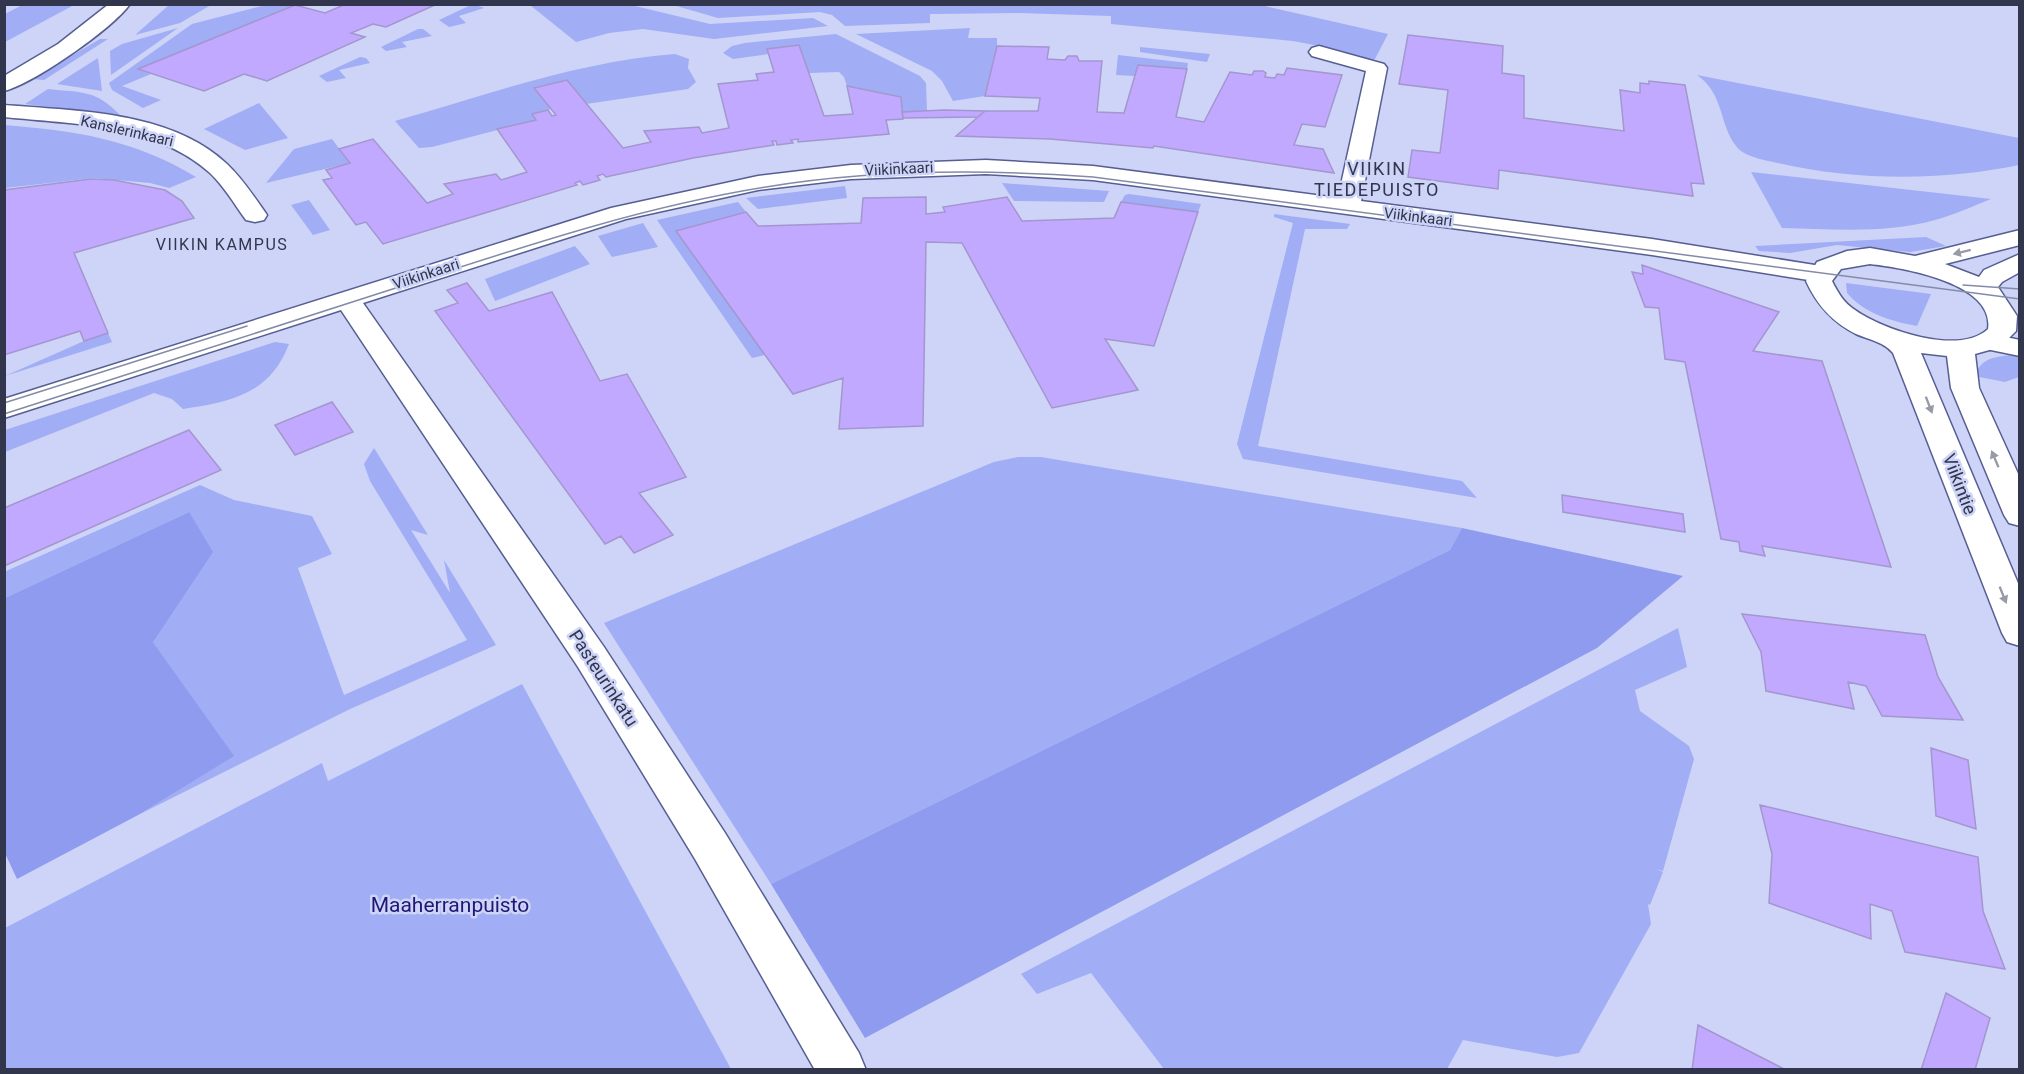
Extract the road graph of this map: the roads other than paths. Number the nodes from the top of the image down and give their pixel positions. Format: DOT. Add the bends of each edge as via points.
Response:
graph roads {
  1 [pos="114,4"];
  2 [pos="120,4"];
  3 [pos="1319,51"];
  4 [pos="4,69"];
  5 [pos="4,85"];
  6 [pos="4,111"];
  7 [pos="1348,208"];
  8 [pos="255,215"];
  9 [pos="2015,234"];
  10 [pos="2019,262"];
  11 [pos="1918,263"];
  12 [pos="1821,274"];
  13 [pos="346,299"];
  14 [pos="2004,312"];
  15 [pos="1896,339"];
  16 [pos="1991,342"];
  17 [pos="1960,348"];
  18 [pos="2019,348"];
  19 [pos="4,409"];
  20 [pos="2019,515"];
  21 [pos="2019,633"];
  22 [pos="842,1070"];
  1 -- 4 [label="street"];
  2 -- 5 [label="street" via="60,54"];
  3 -- 7 [label="street" via="1377,68"];
  6 -- 8 [label="street, Kanslerinkaari" via="100,122 185,145 219,169"];
  7 -- 12 [label="street, Viikinkaari" via="1664,248"];
  7 -- 13 [label="street, Viikinkaari" via="1061,170 939,167 851,172 758,183 664,201"];
  9 -- 11 [label="street, one-way"];
  10 -- 14 [label="street" via="1993,276 1985,287"];
  11 -- 12 [label="street" via="1893,258 1848,258 1833,263"];
  11 -- 14 [label="street" via="1956,277"];
  12 -- 15 [label="street" via="1821,289 1829,302 1868,329"];
  13 -- 19 [label="street, Viikinkaari"];
  13 -- 22 [label="street, Pasteurinkatu" via="591,657 710,846"];
  14 -- 16 [label="street" via="2002,331"];
  15 -- 17 [label="street" via="1929,347"];
  15 -- 21 [label="street, Viikintie, one-way" via="1920,381"];
  16 -- 17 [label="street"];
  16 -- 18 [label="street"];
  20 -- 17 [label="street, one-way" via="1965,388"];
}
